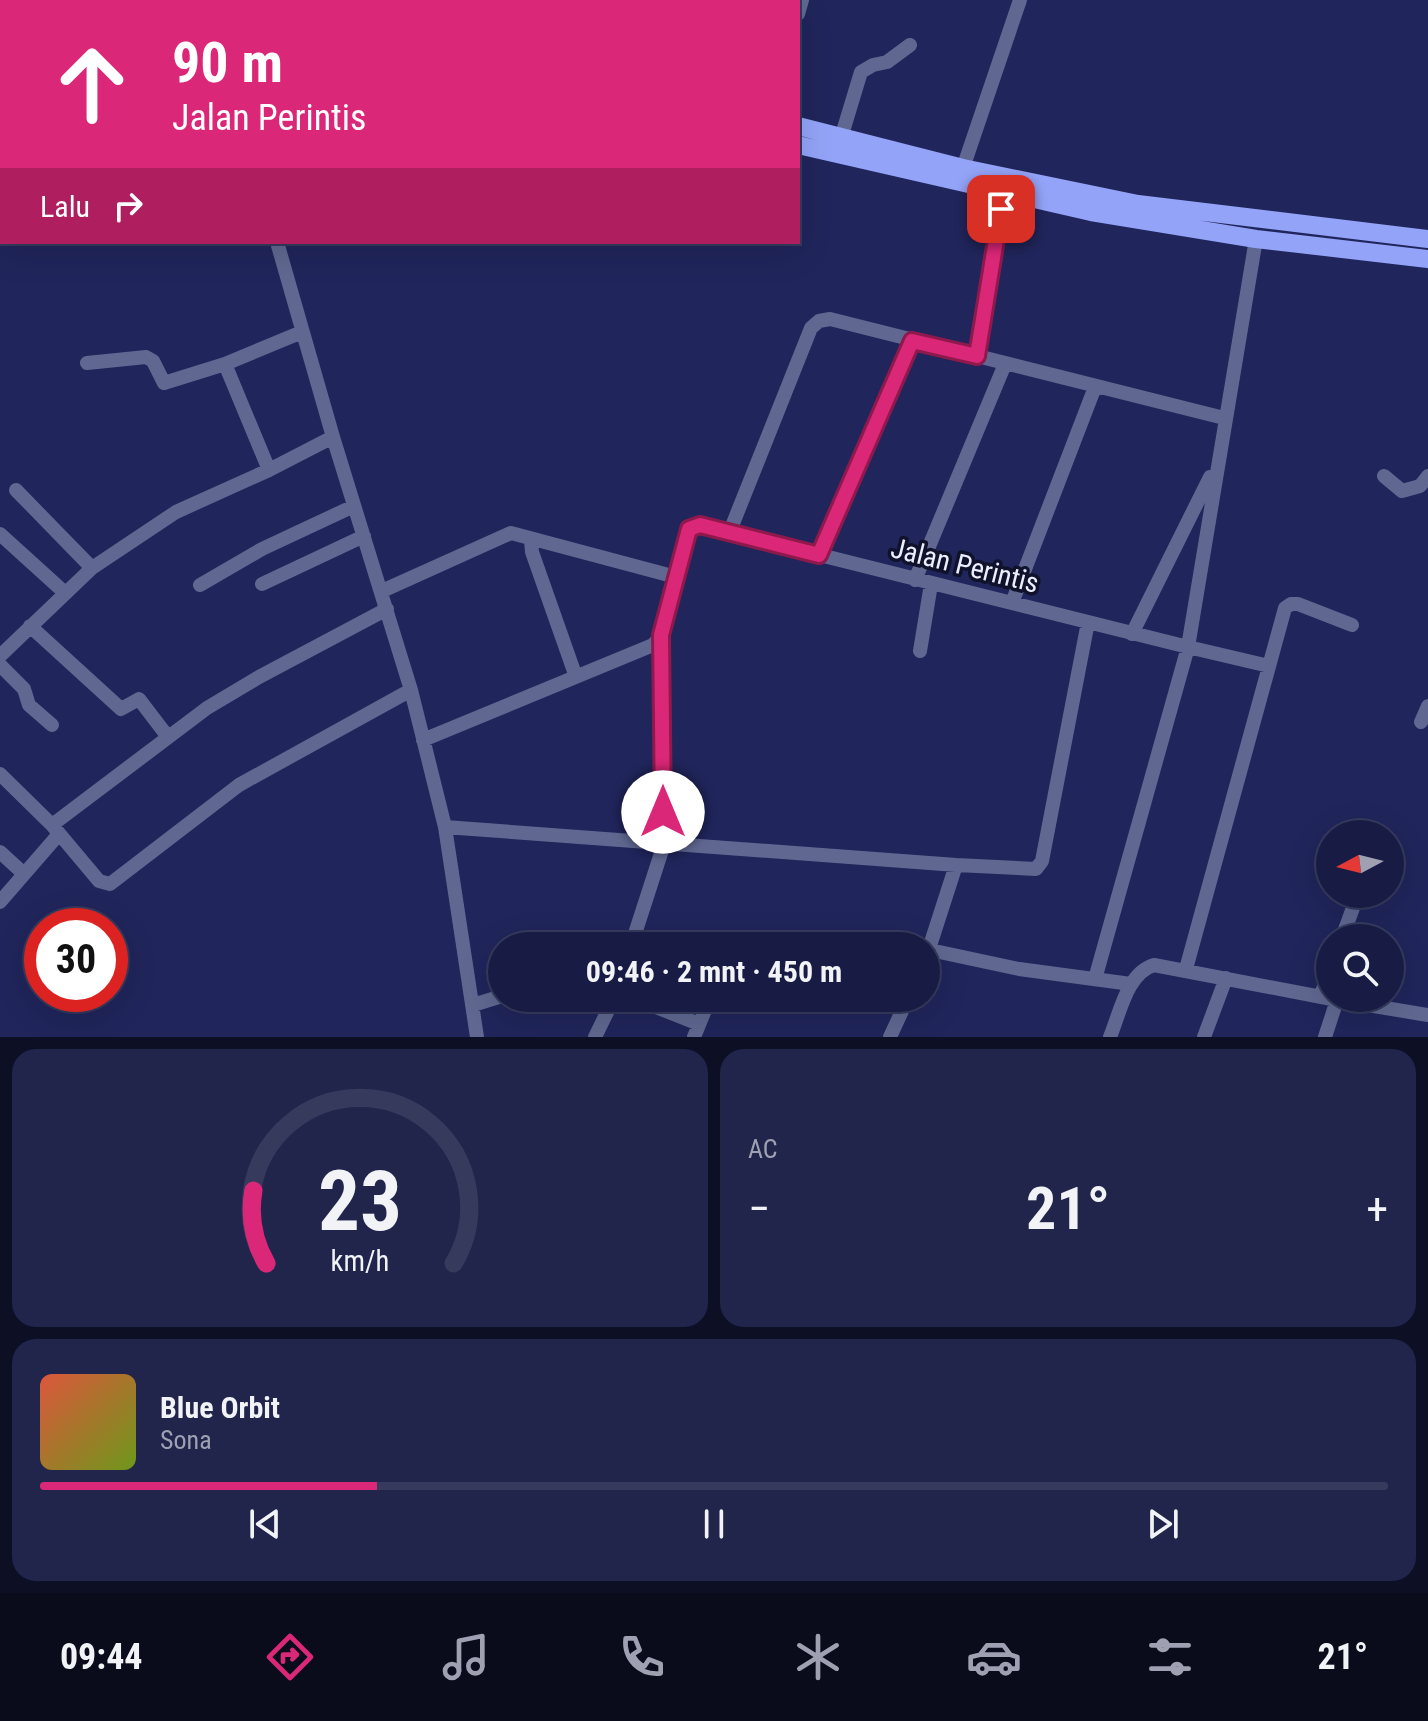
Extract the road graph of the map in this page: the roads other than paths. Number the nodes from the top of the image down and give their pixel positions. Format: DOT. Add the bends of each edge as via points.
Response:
graph roads {
  1 [pos="1020,0"];
  2 [pos="910,45"];
  3 [pos="800,127"];
  4 [pos="841,138"];
  5 [pos="800,145"];
  6 [pos="963,168"];
  7 [pos="1004,192"];
  8 [pos="1290,222"];
  9 [pos="1256,239"];
  10 [pos="1428,239"];
  11 [pos="1290,243"];
  12 [pos="278,244"];
  13 [pos="1428,259"];
  14 [pos="302,332"];
  15 [pos="912,341"];
  16 [pos="977,356"];
  17 [pos="87,363"];
  18 [pos="225,364"];
  19 [pos="1005,364"];
  20 [pos="1095,387"];
  21 [pos="1224,418"];
  22 [pos="333,437"];
  23 [pos="1217,463"];
  24 [pos="269,470"];
  25 [pos="1384,476"];
  26 [pos="1428,476"];
  27 [pos="16,490"];
  28 [pos="354,506"];
  29 [pos="730,531"];
  30 [pos="0,534"];
  31 [pos="364,536"];
  32 [pos="531,540"];
  33 [pos="819,555"];
  34 [pos="92,568"];
  35 [pos="676,577"];
  36 [pos="915,580"];
  37 [pos="262,584"];
  38 [pos="931,584"];
  39 [pos="200,585"];
  40 [pos="382,591"];
  41 [pos="64,592"];
  42 [pos="1012,603"];
  43 [pos="387,609"];
  44 [pos="1088,622"];
  45 [pos="1352,625"];
  46 [pos="30,626"];
  47 [pos="1132,634"];
  48 [pos="661,635"];
  49 [pos="1188,647"];
  50 [pos="920,651"];
  51 [pos="0,656"];
  52 [pos="0,665"];
  53 [pos="1269,666"];
  54 [pos="576,677"];
  55 [pos="411,690"];
  56 [pos="1428,706"];
  57 [pos="1421,722"];
  58 [pos="52,725"];
  59 [pos="168,737"];
  60 [pos="423,740"];
  61 [pos="0,774"];
  62 [pos="445,827"];
  63 [pos="55,830"];
  64 [pos="664,844"];
  65 [pos="0,852"];
  66 [pos="956,865"];
  67 [pos="23,873"];
  68 [pos="0,902"];
  69 [pos="636,932"];
  70 [pos="935,932"];
  71 [pos="940,956"];
  72 [pos="1186,969"];
  73 [pos="1226,978"];
  74 [pos="1095,979"];
  75 [pos="1131,984"];
  76 [pos="1316,996"];
  77 [pos="488,1000"];
  78 [pos="473,1005"];
  79 [pos="1404,1011"];
  80 [pos="607,1012"];
  81 [pos="660,1012"];
  82 [pos="704,1012"];
  83 [pos="902,1012"];
  84 [pos="1333,1012"];
  85 [pos="1428,1015"];
  86 [pos="697,1031"];
  87 [pos="477,1037"];
  88 [pos="595,1037"];
  89 [pos="890,1037"];
  90 [pos="1110,1037"];
  91 [pos="1204,1037"];
  92 [pos="1325,1037"];
  1 -- 6 [label="street"];
  2 -- 4 [label="street" via="861,72"];
  3 -- 4 [label="main road"];
  4 -- 6 [label="main road"];
  5 -- 7 [label="main road"];
  6 -- 8 [label="main road" via="1138,204"];
  7 -- 9 [label="main road"];
  7 -- 16 [label="street"];
  8 -- 10 [label="main road"];
  8 -- 11 [label="main road"];
  9 -- 11 [label="main road"];
  9 -- 21 [label="street"];
  11 -- 13 [label="main road"];
  12 -- 14 [label="street"];
  14 -- 18 [label="street"];
  14 -- 22 [label="street"];
  15 -- 16 [label="street"];
  15 -- 29 [label="street" via="830,319 813,325"];
  15 -- 33 [label="street"];
  16 -- 19 [label="street"];
  17 -- 18 [label="street" via="146,357 164,383"];
  18 -- 24 [label="street"];
  19 -- 20 [label="street"];
  19 -- 36 [label="street"];
  20 -- 21 [label="street"];
  20 -- 42 [label="street"];
  21 -- 23 [label="street"];
  22 -- 24 [label="street"];
  22 -- 28 [label="street"];
  23 -- 47 [label="street"];
  23 -- 49 [label="street"];
  24 -- 34 [label="street" via="176,512"];
  25 -- 26 [label="street" via="1402,491 1420,486"];
  27 -- 34 [label="street"];
  28 -- 31 [label="street"];
  28 -- 39 [label="street"];
  29 -- 33 [label="street, Jalan Perintis"];
  29 -- 35 [label="street, Jalan Perintis" via="700,525 689,529"];
  30 -- 41 [label="street"];
  31 -- 37 [label="street"];
  31 -- 40 [label="street"];
  32 -- 35 [label="street"];
  32 -- 40 [label="street" via="508,534"];
  32 -- 54 [label="street"];
  33 -- 36 [label="street, Jalan Perintis"];
  34 -- 41 [label="street"];
  35 -- 48 [label="street, Jalan Perintis"];
  36 -- 38 [label="street, Jalan Perintis"];
  38 -- 42 [label="street, Jalan Perintis"];
  38 -- 50 [label="street"];
  40 -- 43 [label="street"];
  41 -- 46 [label="street"];
  42 -- 44 [label="street, Jalan Perintis"];
  43 -- 55 [label="street"];
  43 -- 59 [label="street" via="233,692"];
  44 -- 47 [label="street, Jalan Perintis"];
  44 -- 66 [label="street" via="1042,861 1036,869"];
  45 -- 53 [label="street" via="1291,604 1282,614"];
  46 -- 51 [label="street"];
  46 -- 59 [label="street" via="121,709 139,699"];
  47 -- 49 [label="street, Jalan Perintis"];
  48 -- 54 [label="street" via="647,648"];
  48 -- 64 [label="street, Jalan Perintis"];
  49 -- 53 [label="street, Jalan Perintis"];
  49 -- 74 [label="street"];
  52 -- 58 [label="street" via="24,689 29,705"];
  53 -- 72 [label="street"];
  54 -- 60 [label="street"];
  55 -- 60 [label="street"];
  55 -- 63 [label="street" via="222,796 110,884 99,881"];
  56 -- 57 [label="street"];
  59 -- 63 [label="street"];
  60 -- 62 [label="street"];
  61 -- 63 [label="street"];
  62 -- 64 [label="street"];
  62 -- 78 [label="street"];
  63 -- 67 [label="street"];
  64 -- 66 [label="street"];
  64 -- 69 [label="street, Jalan Perintis"];
  65 -- 67 [label="street"];
  66 -- 70 [label="street"];
  67 -- 68 [label="street"];
  71 -- 74 [label="street"];
  72 -- 73 [label="street"];
  72 -- 75 [label="street" via="1154,965"];
  73 -- 76 [label="street"];
  73 -- 91 [label="street"];
  74 -- 75 [label="street"];
  75 -- 90 [label="street"];
  77 -- 78 [label="street"];
  78 -- 87 [label="street"];
  79 -- 85 [label="street"];
  80 -- 88 [label="street"];
  81 -- 86 [label="street"];
  82 -- 86 [label="street"];
  83 -- 89 [label="street"];
  84 -- 92 [label="street"];
}
